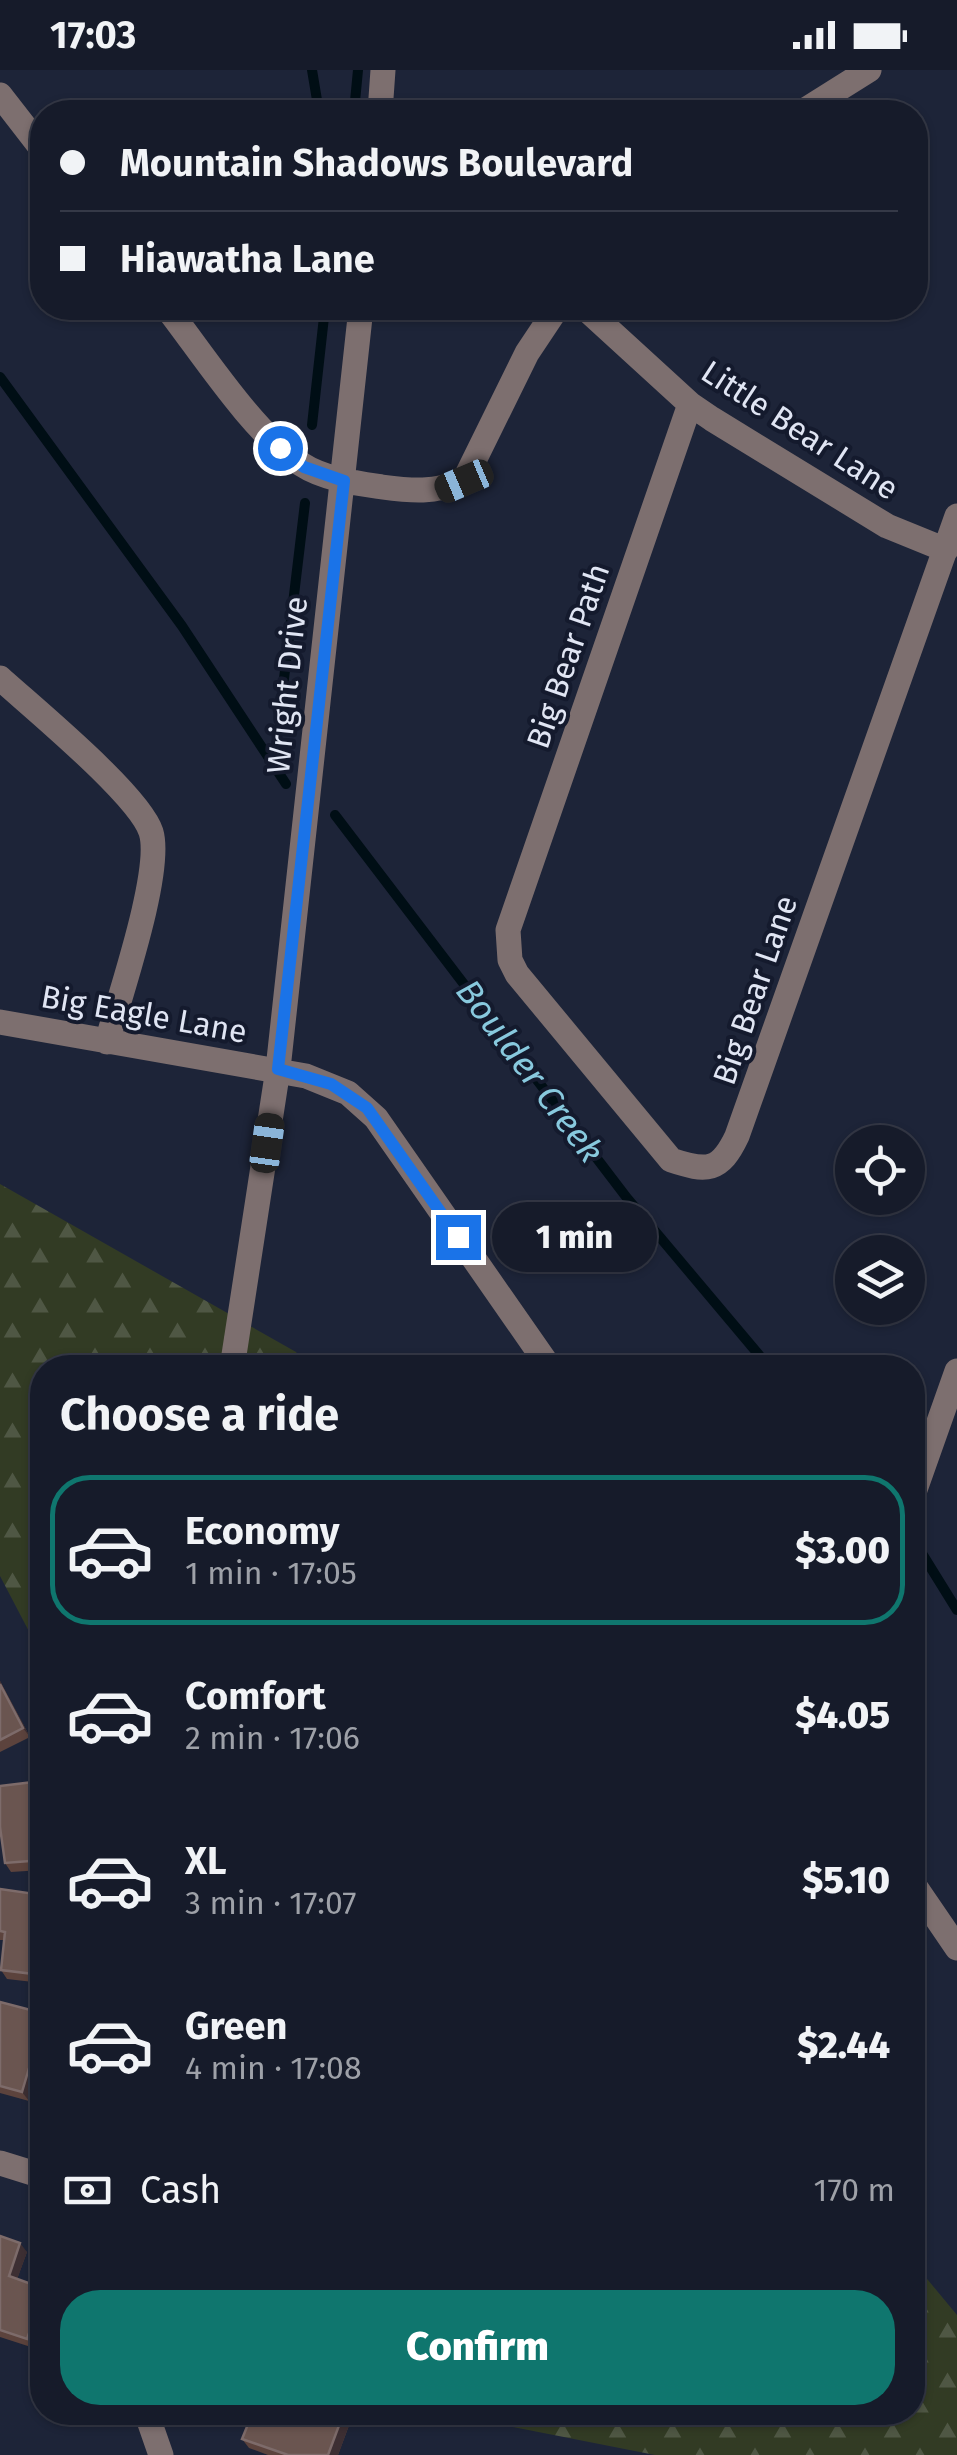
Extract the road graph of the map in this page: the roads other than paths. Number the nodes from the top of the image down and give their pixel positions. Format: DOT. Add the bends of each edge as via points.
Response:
graph roads {
  1 [pos="383,70"];
  2 [pos="868,70"];
  3 [pos="0,95"];
  4 [pos="381,100"];
  5 [pos="821,100"];
  6 [pos="30,134"];
  7 [pos="177,320"];
  8 [pos="360,320"];
  9 [pos="549,320"];
  10 [pos="598,320"];
  11 [pos="690,404"];
  12 [pos="344,481"];
  13 [pos="957,516"];
  14 [pos="946,550"];
  15 [pos="0,678"];
  16 [pos="508,930"];
  17 [pos="0,1022"];
  18 [pos="107,1042"];
  19 [pos="278,1069"];
  20 [pos="234,1355"];
  21 [pos="541,1355"];
  22 [pos="957,1371"];
  23 [pos="925,1461"];
  24 [pos="925,1901"];
  25 [pos="957,1948"];
  26 [pos="0,2163"];
  27 [pos="30,2172"];
  28 [pos="151,2425"];
  29 [pos="161,2455"];
  1 -- 4 [label="street"];
  2 -- 5 [label="street"];
  3 -- 6 [label="street"];
  7 -- 12 [label="street" via="280,448 304,467"];
  8 -- 12 [label="street, Wright Drive"];
  9 -- 12 [label="street" via="464,481 425,492"];
  10 -- 11 [label="street, Little Bear Lane"];
  11 -- 14 [label="street, Little Bear Lane" via="887,526"];
  11 -- 16 [label="street, Big Bear Path"];
  12 -- 19 [label="street, Wright Drive"];
  13 -- 14 [label="street, Big Bear Lane"];
  14 -- 16 [label="street, Big Bear Lane" via="738,1136 716,1166 689,1166 662,1150 516,974"];
  15 -- 18 [label="street" via="121,790 151,832 153,870"];
  17 -- 18 [label="street, Big Eagle Lane"];
  18 -- 19 [label="street, Big Eagle Lane"];
  19 -- 20 [label="street, Wright Drive"];
  19 -- 21 [label="street, Big Eagle Lane" via="331,1084 367,1108"];
  22 -- 23 [label="street"];
  24 -- 25 [label="street"];
  26 -- 27 [label="street"];
  28 -- 29 [label="street"];
}
